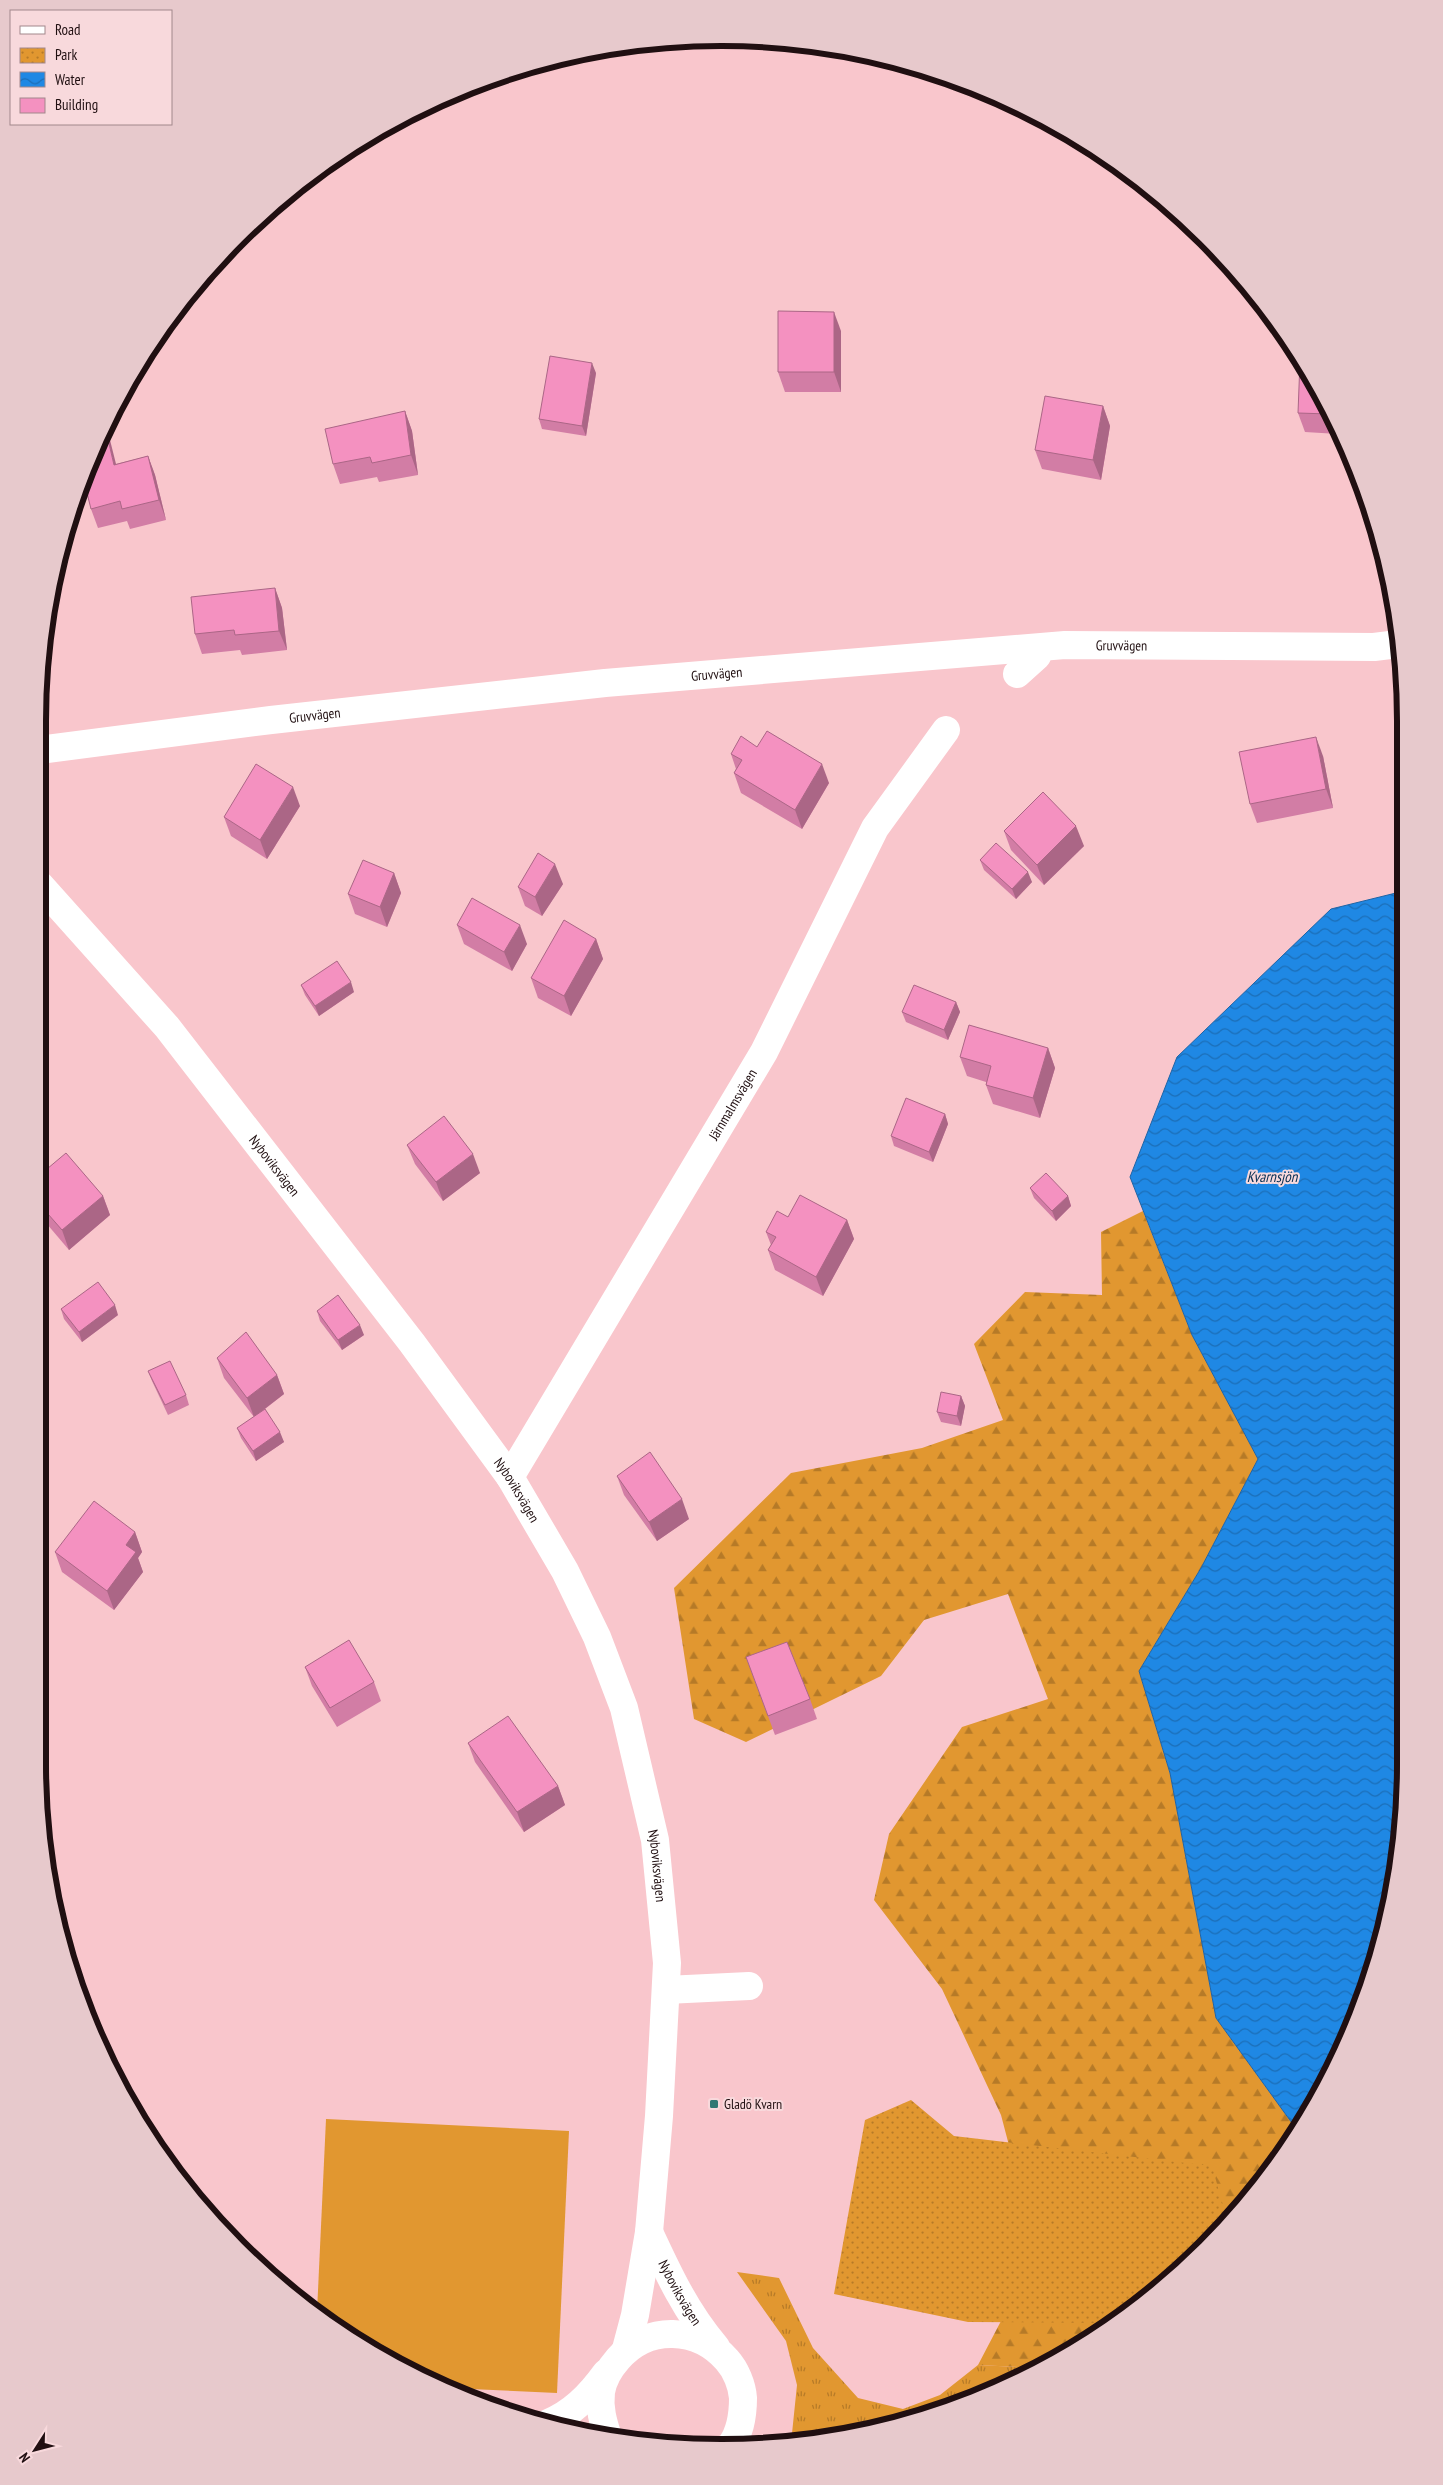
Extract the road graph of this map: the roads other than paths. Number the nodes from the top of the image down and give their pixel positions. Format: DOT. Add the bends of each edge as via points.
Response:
graph roads {
  1 [pos="1392,645"];
  2 [pos="1037,656"];
  3 [pos="1017,674"];
  4 [pos="946,730"];
  5 [pos="46,749"];
  6 [pos="46,892"];
  7 [pos="510,1477"];
  8 [pos="750,1986"];
  9 [pos="666,1990"];
  10 [pos="649,2232"];
  11 [pos="717,2348"];
  12 [pos="618,2359"];
  13 [pos="559,2419"];
  14 [pos="605,2428"];
  15 [pos="736,2438"];
  1 -- 5 [label="street, Gruvvägen" via="1065,645 605,683"];
  2 -- 3 [label="street"];
  4 -- 7 [label="street, Järnmalmsvägen" via="875,828 764,1052"];
  6 -- 7 [label="street, Nyboviksvägen" via="168,1027 412,1343"];
  7 -- 9 [label="street, Nyboviksvägen" via="565,1571 598,1637 624,1708 655,1840 667,1963"];
  8 -- 9 [label="street"];
  9 -- 10 [label="street, Nyboviksvägen"];
  10 -- 11 [label="street, Nyboviksvägen" via="677,2294"];
  10 -- 12 [label="street, Nyboviksvägen" via="635,2315"];
  11 -- 12 [label="street" via="696,2337 672,2333 648,2337"];
  11 -- 15 [label="street, Nyboviksvägen" via="733,2367 743,2390 743,2414"];
  12 -- 13 [label="street" via="588,2397"];
  12 -- 14 [label="street, Nyboviksvägen" via="601,2391 601,2415"];
}
